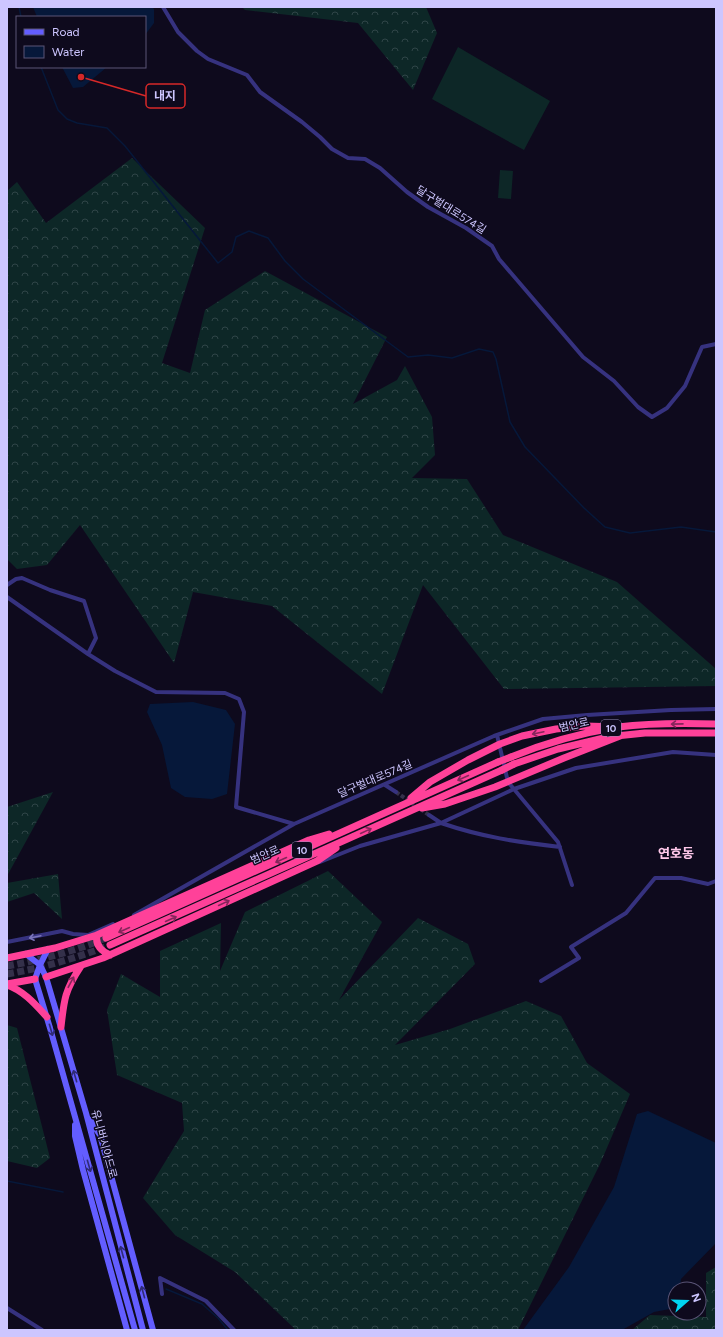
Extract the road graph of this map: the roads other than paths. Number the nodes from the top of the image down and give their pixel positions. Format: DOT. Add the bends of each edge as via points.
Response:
graph roads {
  1 [pos="163,7"];
  2 [pos="716,344"];
  3 [pos="7,585"];
  4 [pos="7,597"];
  5 [pos="88,654"];
  6 [pos="716,709"];
  7 [pos="716,724"];
  8 [pos="619,727"];
  9 [pos="716,733"];
  10 [pos="497,735"];
  11 [pos="620,736"];
  12 [pos="500,744"];
  13 [pos="716,755"];
  14 [pos="508,782"];
  15 [pos="385,785"];
  16 [pos="514,789"];
  17 [pos="396,792"];
  18 [pos="405,804"];
  19 [pos="412,810"];
  20 [pos="429,815"];
  21 [pos="441,823"];
  22 [pos="294,824"];
  23 [pos="349,829"];
  24 [pos="350,838"];
  25 [pos="560,847"];
  26 [pos="716,881"];
  27 [pos="266,884"];
  28 [pos="572,885"];
  29 [pos="98,935"];
  30 [pos="106,938"];
  31 [pos="7,942"];
  32 [pos="110,946"];
  33 [pos="48,949"];
  34 [pos="26,954"];
  35 [pos="110,955"];
  36 [pos="7,958"];
  37 [pos="40,965"];
  38 [pos="81,966"];
  39 [pos="46,977"];
  40 [pos="35,979"];
  41 [pos="541,981"];
  42 [pos="7,984"];
  43 [pos="47,1017"];
  44 [pos="61,1027"];
  45 [pos="86,1113"];
  46 [pos="75,1115"];
  47 [pos="162,1294"];
  48 [pos="7,1308"];
  49 [pos="42,1330"];
  50 [pos="128,1330"];
  51 [pos="135,1330"];
  52 [pos="143,1330"];
  53 [pos="153,1330"];
  54 [pos="234,1330"];
  1 -- 2 [label="street, 달구벌대로574길" via="178,32 208,59 247,76 260,92 302,122 332,149 348,158 365,159 380,168 428,207 492,246 499,259 584,357 614,381 638,408 652,417 667,408 686,386 702,347"];
  3 -- 5 [label="street" via="22,578 84,601 96,638"];
  4 -- 5 [label="street"];
  5 -- 22 [label="street" via="156,692 225,693 239,699 244,712 236,807"];
  6 -- 10 [label="street, 달구벌대로574길" via="543,719"];
  7 -- 8 [label="highway, 범안로 / 10, one-way"];
  8 -- 12 [label="highway, one-way" via="585,726 556,729 522,736"];
  8 -- 18 [label="highway, 범안로 / 10, one-way, bridge" via="556,741 511,756"];
  9 -- 11 [label="highway, 범안로 / 10" via="676,732"];
  10 -- 12 [label="street"];
  10 -- 15 [label="street, 달구벌대로574길"];
  11 -- 14 [label="highway"];
  11 -- 19 [label="highway, 범안로 / 10, bridge" via="558,749 514,764"];
  12 -- 14 [label="street"];
  12 -- 18 [label="highway" via="430,782"];
  13 -- 16 [label="street" via="673,752 576,768"];
  14 -- 16 [label="street"];
  14 -- 19 [label="highway" via="445,804"];
  15 -- 17 [label="street"];
  15 -- 22 [label="street, 달구벌대로574길"];
  16 -- 21 [label="street"];
  16 -- 25 [label="street"];
  18 -- 23 [label="highway, 범안로 / 10"];
  24 -- 19 [label="highway, 범안로 / 10, one-way"];
  20 -- 21 [label="street"];
  21 -- 25 [label="street" via="466,832 509,841"];
  21 -- 27 [label="street" via="360,846"];
  22 -- 31 [label="street, 달구벌대로574길, one-way" via="136,914 88,935 62,931"];
  23 -- 29 [label="highway" via="308,840"];
  23 -- 30 [label="highway, 범안로 / 10, one-way"];
  24 -- 27 [label="highway" via="317,861"];
  32 -- 24 [label="highway, 범안로 / 10, one-way"];
  25 -- 28 [label="street"];
  26 -- 41 [label="street" via="708,884 681,878 655,878 626,913 570,947 578,958"];
  35 -- 27 [label="highway, one-way"];
  29 -- 33 [label="highway"];
  29 -- 35 [label="highway" via="98,947"];
  33 -- 34 [label="highway"];
  33 -- 37 [label="main road"];
  34 -- 36 [label="highway"];
  34 -- 37 [label="main road, 유니버시아드로"];
  35 -- 38 [label="highway"];
  37 -- 39 [label="main road, 유니버시아드로"];
  37 -- 40 [label="main road"];
  38 -- 39 [label="highway"];
  44 -- 38 [label="highway, one-way" via="64,998"];
  39 -- 44 [label="main road, 유니버시아드로"];
  40 -- 42 [label="highway"];
  40 -- 43 [label="main road, 유니버시아드로"];
  42 -- 43 [label="highway" via="30,998"];
  43 -- 46 [label="main road, 유니버시아드로, one-way"];
  45 -- 44 [label="main road, 유니버시아드로, one-way"];
  52 -- 45 [label="main road, 유니버시아드로, one-way"];
  53 -- 45 [label="main road, one-way" via="100,1135"];
  46 -- 50 [label="main road" via="76,1136 83,1170"];
  46 -- 51 [label="main road, 유니버시아드로, one-way"];
  47 -- 54 [label="street" via="160,1278 206,1301"];
  48 -- 49 [label="street"];
}
